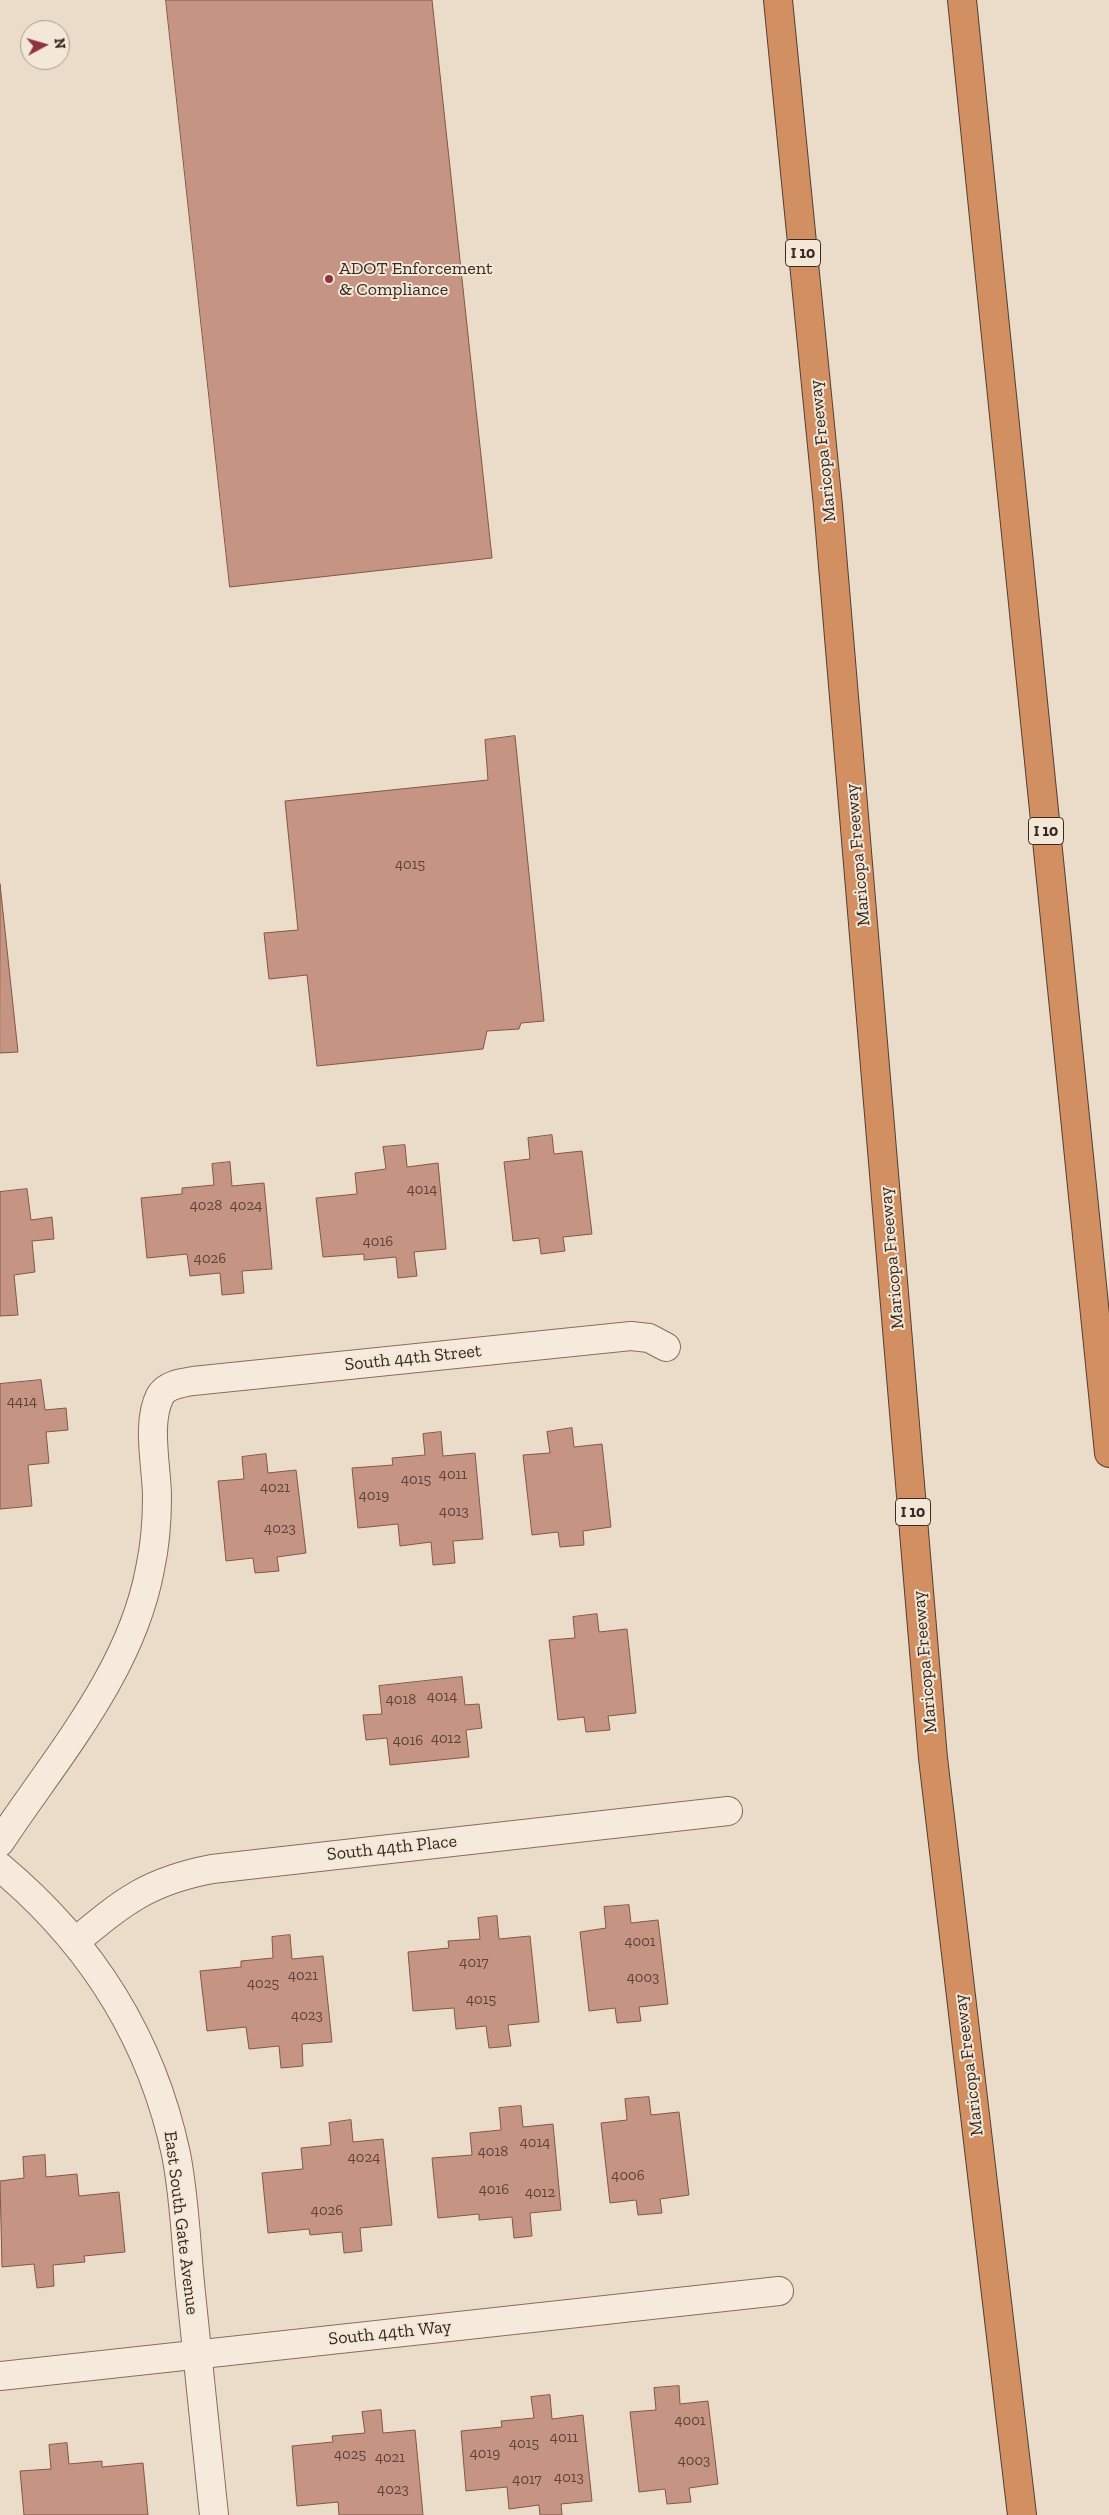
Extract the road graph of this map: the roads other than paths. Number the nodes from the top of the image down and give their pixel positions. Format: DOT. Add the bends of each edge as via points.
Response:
graph roads {
  1 [pos="778,0"];
  2 [pos="962,0"];
  3 [pos="666,1347"];
  4 [pos="1109,1453"];
  5 [pos="728,1811"];
  6 [pos="0,1842"];
  7 [pos="0,1867"];
  8 [pos="76,1941"];
  9 [pos="780,2291"];
  10 [pos="197,2354"];
  11 [pos="0,2376"];
  12 [pos="214,2515"];
  13 [pos="1022,2515"];
  1 -- 13 [label="highway, Maricopa Freeway / I 10" via="828,506 933,1758"];
  2 -- 4 [label="highway, I 10"];
  3 -- 6 [label="street, South 44th Street" via="649,1338 631,1336 192,1381 175,1384 160,1394 154,1410 153,1429 157,1491 155,1533 150,1569 129,1638 86,1716"];
  5 -- 8 [label="street, South 44th Place" via="212,1869 151,1886 120,1905"];
  7 -- 8 [label="street, East South Gate Avenue" via="36,1898"];
  8 -- 10 [label="street, East South Gate Avenue" via="100,1972 124,2014 156,2081 168,2120 176,2156"];
  9 -- 10 [label="street, South 44th Way"];
  10 -- 11 [label="street, South 44th Way"];
  10 -- 12 [label="street, East South Gate Avenue"];
}
